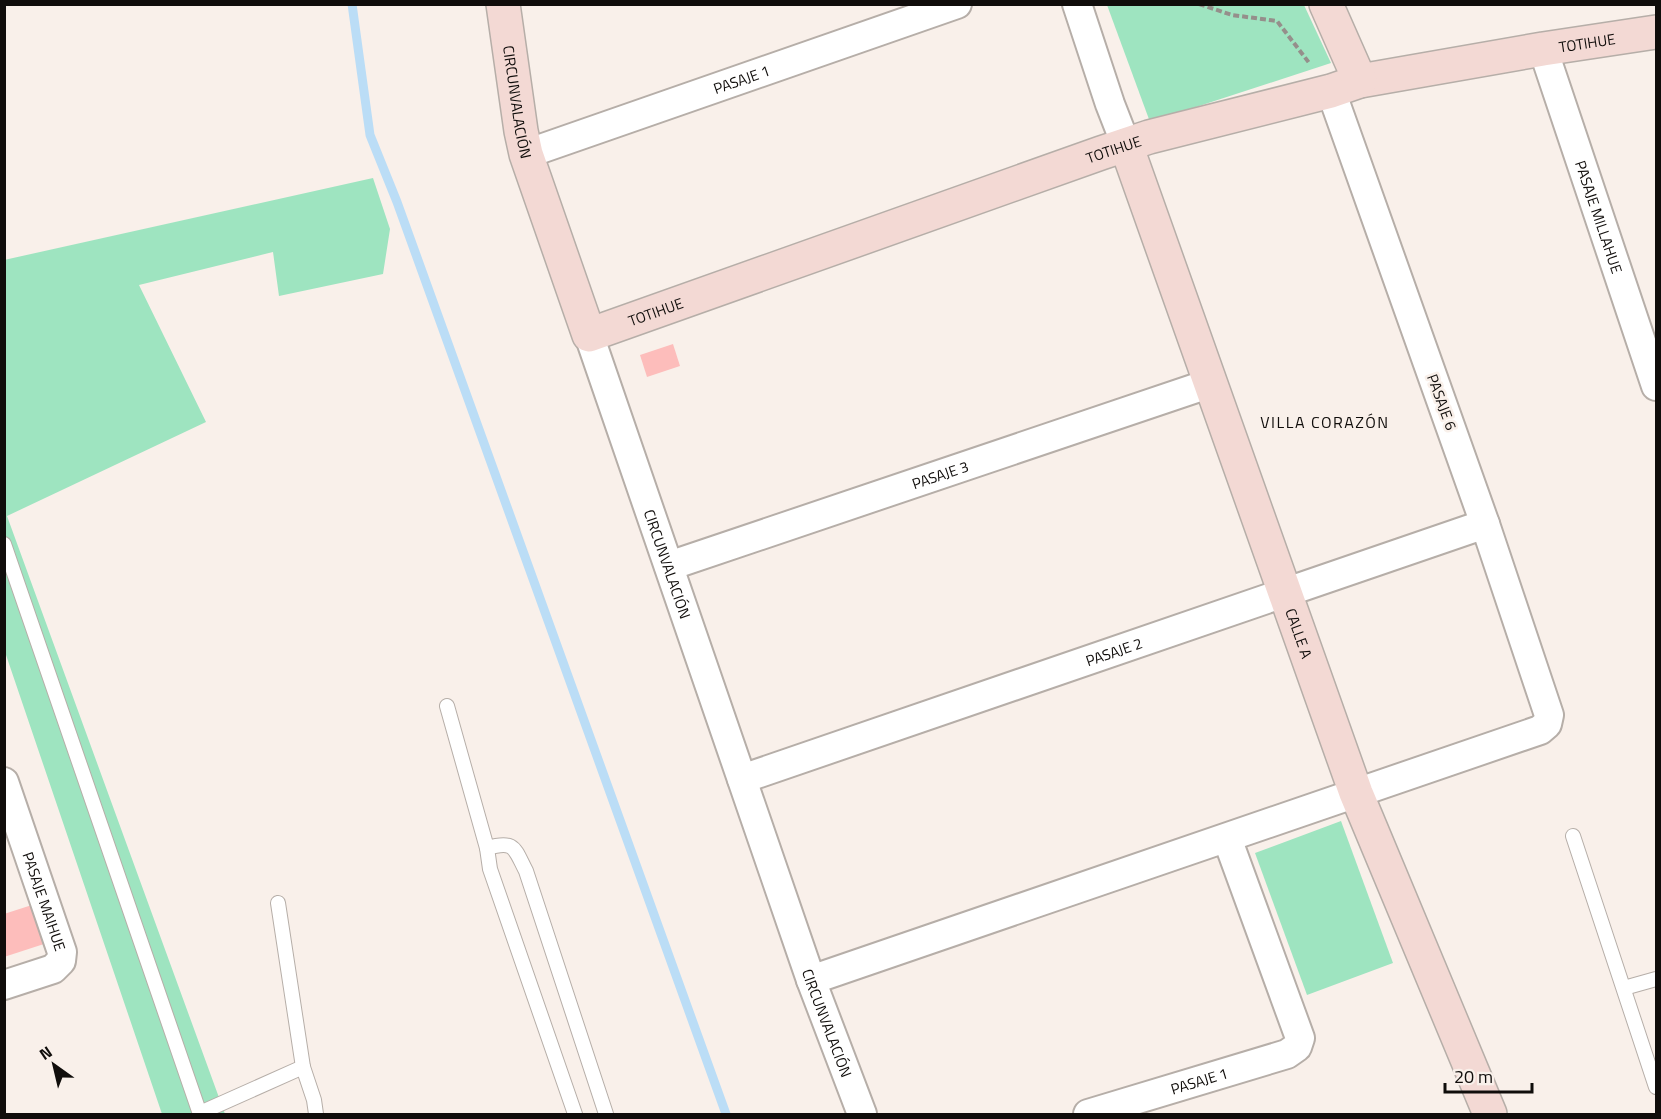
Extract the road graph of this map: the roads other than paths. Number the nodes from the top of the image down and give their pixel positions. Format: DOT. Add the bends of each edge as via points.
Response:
graph roads {
  1 [pos="503,4"];
  2 [pos="957,4"];
  3 [pos="1077,4"];
  4 [pos="1326,4"];
  5 [pos="1656,32"];
  6 [pos="1543,49"];
  7 [pos="1346,86"];
  8 [pos="1126,145"];
  9 [pos="526,154"];
  10 [pos="1646,322"];
  11 [pos="589,335"];
  12 [pos="1211,383"];
  13 [pos="1656,386"];
  14 [pos="1485,524"];
  15 [pos="4,544"];
  16 [pos="669,567"];
  17 [pos="1284,593"];
  18 [pos="447,706"];
  19 [pos="742,779"];
  20 [pos="4,782"];
  21 [pos="1356,793"];
  22 [pos="1573,836"];
  23 [pos="1227,838"];
  24 [pos="487,848"];
  25 [pos="278,903"];
  26 [pos="1656,979"];
  27 [pos="811,980"];
  28 [pos="4,985"];
  29 [pos="1624,988"];
  30 [pos="303,1067"];
  31 [pos="1656,1087"];
  32 [pos="200,1114"];
  33 [pos="316,1114"];
  34 [pos="575,1114"];
  35 [pos="606,1114"];
  36 [pos="862,1114"];
  37 [pos="1088,1114"];
  38 [pos="1490,1114"];
  1 -- 9 [label="street, CIRCUNVALACIÓN"];
  2 -- 9 [label="street, PASAJE 1"];
  3 -- 8 [label="street"];
  4 -- 7 [label="street"];
  5 -- 6 [label="street, TOTIHUE"];
  6 -- 7 [label="street, TOTIHUE"];
  6 -- 10 [label="street, PASAJE MILLAHUE"];
  7 -- 8 [label="street, TOTIHUE"];
  7 -- 14 [label="street, PASAJE 6"];
  8 -- 11 [label="street, TOTIHUE"];
  8 -- 12 [label="street, CALLE A"];
  9 -- 11 [label="street, CIRCUNVALACIÓN"];
  10 -- 13 [label="street, PASAJE MILLAHUE"];
  11 -- 16 [label="street, CIRCUNVALACIÓN"];
  12 -- 16 [label="street, PASAJE 3"];
  12 -- 17 [label="street, CALLE A"];
  14 -- 17 [label="street, PASAJE 2"];
  14 -- 21 [label="street, PASAJE 6" via="1549,715 1547,724 1540,730"];
  15 -- 32 [label="lane"];
  16 -- 19 [label="street, CIRCUNVALACIÓN"];
  17 -- 19 [label="street, PASAJE 2"];
  17 -- 21 [label="street, CALLE A"];
  18 -- 24 [label="lane"];
  19 -- 27 [label="street, CIRCUNVALACIÓN"];
  20 -- 28 [label="street, PASAJE MAIHUE" via="62,952 61,962 53,969"];
  21 -- 23 [label="street"];
  21 -- 38 [label="street, CALLE A"];
  22 -- 29 [label="lane"];
  23 -- 27 [label="street"];
  23 -- 37 [label="street, PASAJE 1" via="1300,1038 1297,1047 1287,1054"];
  24 -- 34 [label="lane" via="490,869"];
  24 -- 35 [label="lane" via="502,843 514,849 526,871"];
  25 -- 30 [label="lane"];
  26 -- 29 [label="lane"];
  27 -- 36 [label="street, CIRCUNVALACIÓN"];
  29 -- 31 [label="lane"];
  30 -- 32 [label="lane"];
  30 -- 33 [label="lane"];
}
